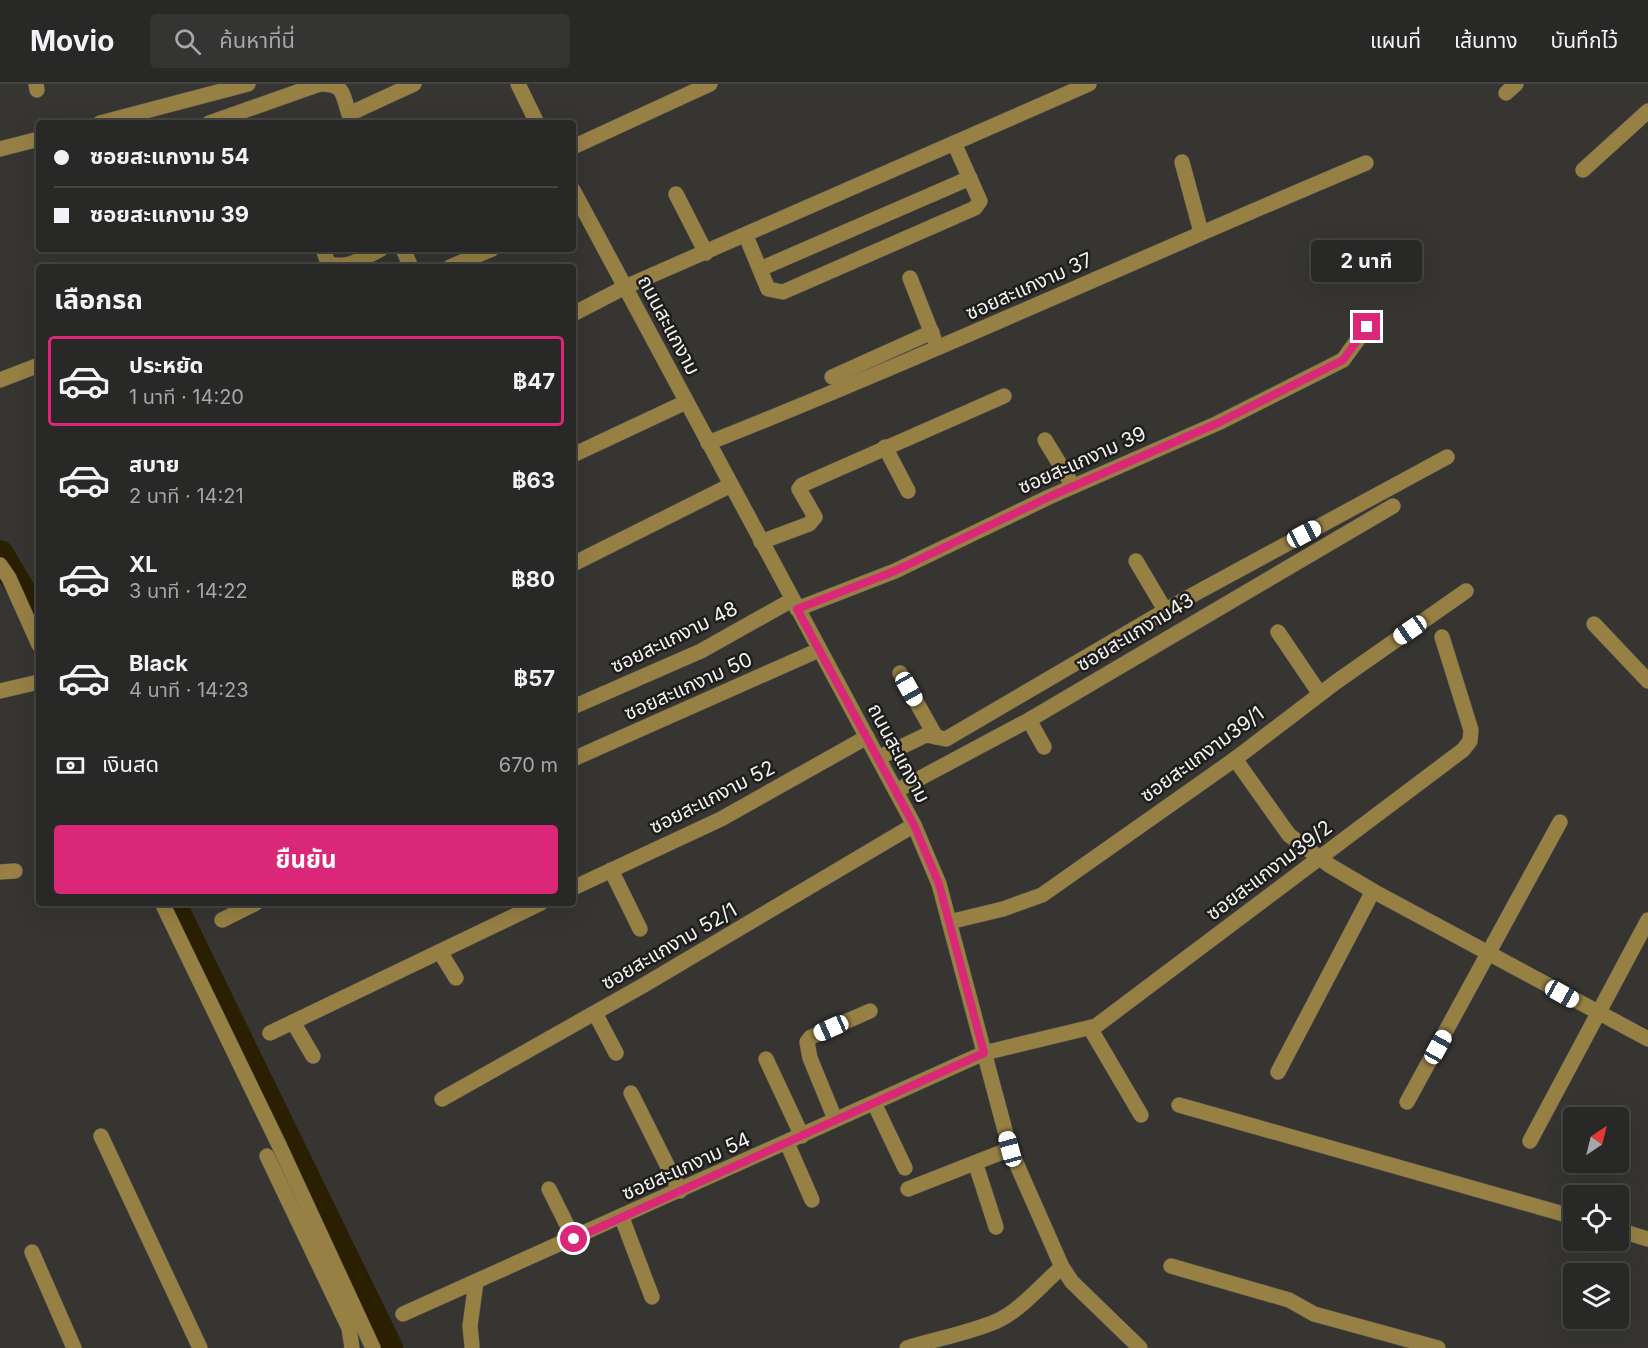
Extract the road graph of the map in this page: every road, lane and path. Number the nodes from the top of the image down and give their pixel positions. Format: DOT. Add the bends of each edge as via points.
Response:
graph roads {
  1 [pos="248,84"];
  2 [pos="414,84"];
  3 [pos="518,84"];
  4 [pos="710,84"];
  5 [pos="1089,84"];
  6 [pos="1648,111"];
  7 [pos="351,119"];
  8 [pos="111,120"];
  9 [pos="218,120"];
  10 [pos="536,120"];
  11 [pos="36,140"];
  12 [pos="954,143"];
  13 [pos="576,146"];
  14 [pos="0,149"];
  15 [pos="1182,162"];
  16 [pos="1366,164"];
  17 [pos="1583,170"];
  18 [pos="970,178"];
  19 [pos="676,194"];
  20 [pos="578,212"];
  21 [pos="1201,232"];
  22 [pos="747,236"];
  23 [pos="324,252"];
  24 [pos="375,252"];
  25 [pos="485,252"];
  26 [pos="706,253"];
  27 [pos="332,264"];
  28 [pos="350,264"];
  29 [pos="457,264"];
  30 [pos="760,269"];
  31 [pos="909,278"];
  32 [pos="625,287"];
  33 [pos="576,312"];
  34 [pos="1367,327"];
  35 [pos="932,332"];
  36 [pos="938,349"];
  37 [pos="36,366"];
  38 [pos="832,377"];
  39 [pos="0,380"];
  40 [pos="1004,396"];
  41 [pos="686,402"];
  42 [pos="1045,440"];
  43 [pos="708,443"];
  44 [pos="885,447"];
  45 [pos="576,454"];
  46 [pos="1447,457"];
  47 [pos="730,485"];
  48 [pos="1073,486"];
  49 [pos="908,491"];
  50 [pos="1393,506"];
  51 [pos="761,542"];
  52 [pos="1136,561"];
  53 [pos="576,562"];
  54 [pos="0,566"];
  55 [pos="1466,591"];
  56 [pos="795,604"];
  57 [pos="1165,610"];
  58 [pos="1594,624"];
  59 [pos="1278,632"];
  60 [pos="1442,637"];
  61 [pos="36,638"];
  62 [pos="819,650"];
  63 [pos="900,673"];
  64 [pos="1648,681"];
  65 [pos="36,683"];
  66 [pos="0,692"];
  67 [pos="1320,694"];
  68 [pos="576,706"];
  69 [pos="1029,720"];
  70 [pos="867,737"];
  71 [pos="936,737"];
  72 [pos="1044,747"];
  73 [pos="576,758"];
  74 [pos="878,758"];
  75 [pos="1235,759"];
  76 [pos="896,791"];
  77 [pos="1560,822"];
  78 [pos="914,825"];
  79 [pos="1319,857"];
  80 [pos="611,870"];
  81 [pos="576,887"];
  82 [pos="1373,891"];
  83 [pos="163,906"];
  84 [pos="250,906"];
  85 [pos="535,906"];
  86 [pos="222,920"];
  87 [pos="1648,920"];
  88 [pos="949,922"];
  89 [pos="640,929"];
  90 [pos="440,952"];
  91 [pos="1489,954"];
  92 [pos="456,978"];
  93 [pos="870,1011"];
  94 [pos="595,1013"];
  95 [pos="1598,1014"];
  96 [pos="293,1022"];
  97 [pos="1090,1028"];
  98 [pos="270,1033"];
  99 [pos="1648,1039"];
  100 [pos="616,1053"];
  101 [pos="984,1053"];
  102 [pos="313,1056"];
  103 [pos="766,1059"];
  104 [pos="1278,1072"];
  105 [pos="631,1093"];
  106 [pos="442,1099"];
  107 [pos="1407,1102"];
  108 [pos="874,1103"];
  109 [pos="1179,1105"];
  110 [pos="1141,1115"];
  111 [pos="835,1119"];
  112 [pos="101,1136"];
  113 [pos="802,1136"];
  114 [pos="1530,1142"];
  115 [pos="787,1143"];
  116 [pos="1010,1149"];
  117 [pos="267,1156"];
  118 [pos="976,1165"];
  119 [pos="905,1168"];
  120 [pos="549,1189"];
  121 [pos="908,1189"];
  122 [pos="680,1191"];
  123 [pos="812,1200"];
  124 [pos="1563,1214"];
  125 [pos="622,1218"];
  126 [pos="996,1227"];
  127 [pos="1629,1233"];
  128 [pos="574,1239"];
  129 [pos="1648,1239"];
  130 [pos="32,1252"];
  131 [pos="1172,1266"];
  132 [pos="1062,1267"];
  133 [pos="477,1282"];
  134 [pos="652,1297"];
  135 [pos="403,1314"];
  136 [pos="472,1346"];
  137 [pos="74,1348"];
  138 [pos="200,1348"];
  139 [pos="352,1348"];
  140 [pos="373,1348"];
  141 [pos="907,1348"];
  142 [pos="1140,1348"];
  143 [pos="1438,1348"];
  1 -- 8 [label="street"];
  2 -- 7 [label="street"];
  3 -- 10 [label="street"];
  4 -- 13 [label="street"];
  5 -- 12 [label="street"];
  6 -- 17 [label="street"];
  7 -- 9 [label="street" via="340,88 320,84"];
  11 -- 14 [label="street"];
  12 -- 18 [label="street"];
  12 -- 22 [label="street"];
  15 -- 21 [label="street"];
  16 -- 21 [label="street, ซอยสะแกงาม 37"];
  18 -- 30 [label="street"];
  18 -- 30 [label="street" via="980,201 975,208 783,292 768,289"];
  19 -- 26 [label="street"];
  20 -- 32 [label="street, ถนนสะแกงาม"];
  21 -- 36 [label="street, ซอยสะแกงาม 37"];
  22 -- 26 [label="street"];
  22 -- 30 [label="street"];
  23 -- 27 [label="street"];
  24 -- 28 [label="street"];
  25 -- 29 [label="street"];
  26 -- 32 [label="street"];
  31 -- 35 [label="street"];
  32 -- 33 [label="street"];
  32 -- 41 [label="street, ถนนสะแกงาม"];
  34 -- 48 [label="street, ซอยสะแกงาม 39" via="1343,360 1218,423"];
  35 -- 36 [label="street"];
  35 -- 38 [label="street"];
  36 -- 43 [label="street, ซอยสะแกงาม 37"];
  37 -- 39 [label="street"];
  40 -- 44 [label="street"];
  41 -- 43 [label="street, ถนนสะแกงาม"];
  41 -- 45 [label="street"];
  42 -- 48 [label="street"];
  43 -- 47 [label="street, ถนนสะแกงาม"];
  44 -- 49 [label="street"];
  44 -- 51 [label="street" via="802,485 799,489 815,517 809,524"];
  46 -- 57 [label="street"];
  47 -- 51 [label="street, ถนนสะแกงาม"];
  47 -- 53 [label="street"];
  48 -- 56 [label="street, ซอยสะแกงาม 39" via="895,571"];
  50 -- 69 [label="street, ซอยสะแกงาม43"];
  51 -- 56 [label="street, ถนนสะแกงาม"];
  52 -- 57 [label="street"];
  54 -- 61 [label="street"];
  55 -- 67 [label="street, ซอยสะแกงาม39/1"];
  56 -- 62 [label="street, ถนนสะแกงาม"];
  56 -- 68 [label="street, ซอยสะแกงาม 48" via="701,651"];
  57 -- 71 [label="street" via="946,739"];
  58 -- 64 [label="street"];
  59 -- 67 [label="street"];
  60 -- 79 [label="street, ซอยสะแกงาม39/2" via="1471,730 1470,741"];
  62 -- 70 [label="street, ถนนสะแกงาม"];
  62 -- 73 [label="street, ซอยสะแกงาม 50"];
  63 -- 71 [label="street"];
  65 -- 66 [label="street"];
  67 -- 75 [label="street, ซอยสะแกงาม39/1"];
  69 -- 72 [label="street"];
  69 -- 76 [label="street, ซอยสะแกงาม43"];
  70 -- 74 [label="street, ถนนสะแกงาม"];
  70 -- 80 [label="street, ซอยสะแกงาม 52" via="721,819"];
  71 -- 74 [label="street" via="926,735"];
  74 -- 76 [label="street, ถนนสะแกงาม"];
  75 -- 79 [label="street" via="1289,835"];
  75 -- 88 [label="street, ซอยสะแกงาม39/1" via="1042,895"];
  76 -- 78 [label="street, ถนนสะแกงาม"];
  77 -- 91 [label="street"];
  78 -- 88 [label="street, ถนนสะแกงาม" via="939,884"];
  78 -- 94 [label="street, ซอยสะแกงาม 52/1"];
  79 -- 82 [label="street"];
  79 -- 97 [label="street, ซอยสะแกงาม39/2"];
  80 -- 81 [label="street, ซอยสะแกงาม 52"];
  80 -- 89 [label="street"];
  82 -- 91 [label="street"];
  82 -- 104 [label="street"];
  83 -- 140 [label="street"];
  84 -- 86 [label="street"];
  85 -- 90 [label="street"];
  87 -- 95 [label="street"];
  88 -- 101 [label="street, ถนนสะแกงาม"];
  90 -- 92 [label="street"];
  90 -- 96 [label="street"];
  91 -- 95 [label="street"];
  91 -- 107 [label="street"];
  93 -- 111 [label="street" via="807,1042"];
  94 -- 100 [label="street"];
  94 -- 106 [label="street, ซอยสะแกงาม 52/1"];
  95 -- 99 [label="street"];
  95 -- 114 [label="street"];
  96 -- 98 [label="street"];
  96 -- 102 [label="street"];
  97 -- 101 [label="street, ซอยสะแกงาม39/2"];
  97 -- 110 [label="street"];
  101 -- 108 [label="street, ซอยสะแกงาม 54"];
  101 -- 116 [label="street, ถนนสะแกงาม"];
  103 -- 113 [label="street"];
  105 -- 122 [label="street"];
  108 -- 111 [label="street, ซอยสะแกงาม 54"];
  108 -- 119 [label="street"];
  109 -- 124 [label="street"];
  111 -- 113 [label="street, ซอยสะแกงาม 54"];
  112 -- 138 [label="street"];
  113 -- 115 [label="street, ซอยสะแกงาม 54"];
  115 -- 122 [label="street, ซอยสะแกงาม 54"];
  115 -- 123 [label="street"];
  116 -- 118 [label="street"];
  116 -- 132 [label="street, ถนนสะแกงาม"];
  117 -- 139 [label="street" via="349,1328"];
  118 -- 121 [label="street"];
  118 -- 126 [label="street"];
  120 -- 128 [label="street"];
  122 -- 125 [label="street, ซอยสะแกงาม 54"];
  125 -- 128 [label="street, ซอยสะแกงาม 54"];
  125 -- 134 [label="street"];
  127 -- 129 [label="street"];
  128 -- 133 [label="street, ซอยสะแกงาม 54"];
  130 -- 137 [label="street"];
  131 -- 143 [label="street" via="1289,1300 1314,1314"];
  132 -- 141 [label="street" via="1036,1288 1029,1299 998,1320"];
  132 -- 142 [label="street, ถนนสะแกงาม" via="1072,1282"];
  133 -- 135 [label="street, ซอยสะแกงาม 54"];
  133 -- 136 [label="street" via="470,1326"];
}
